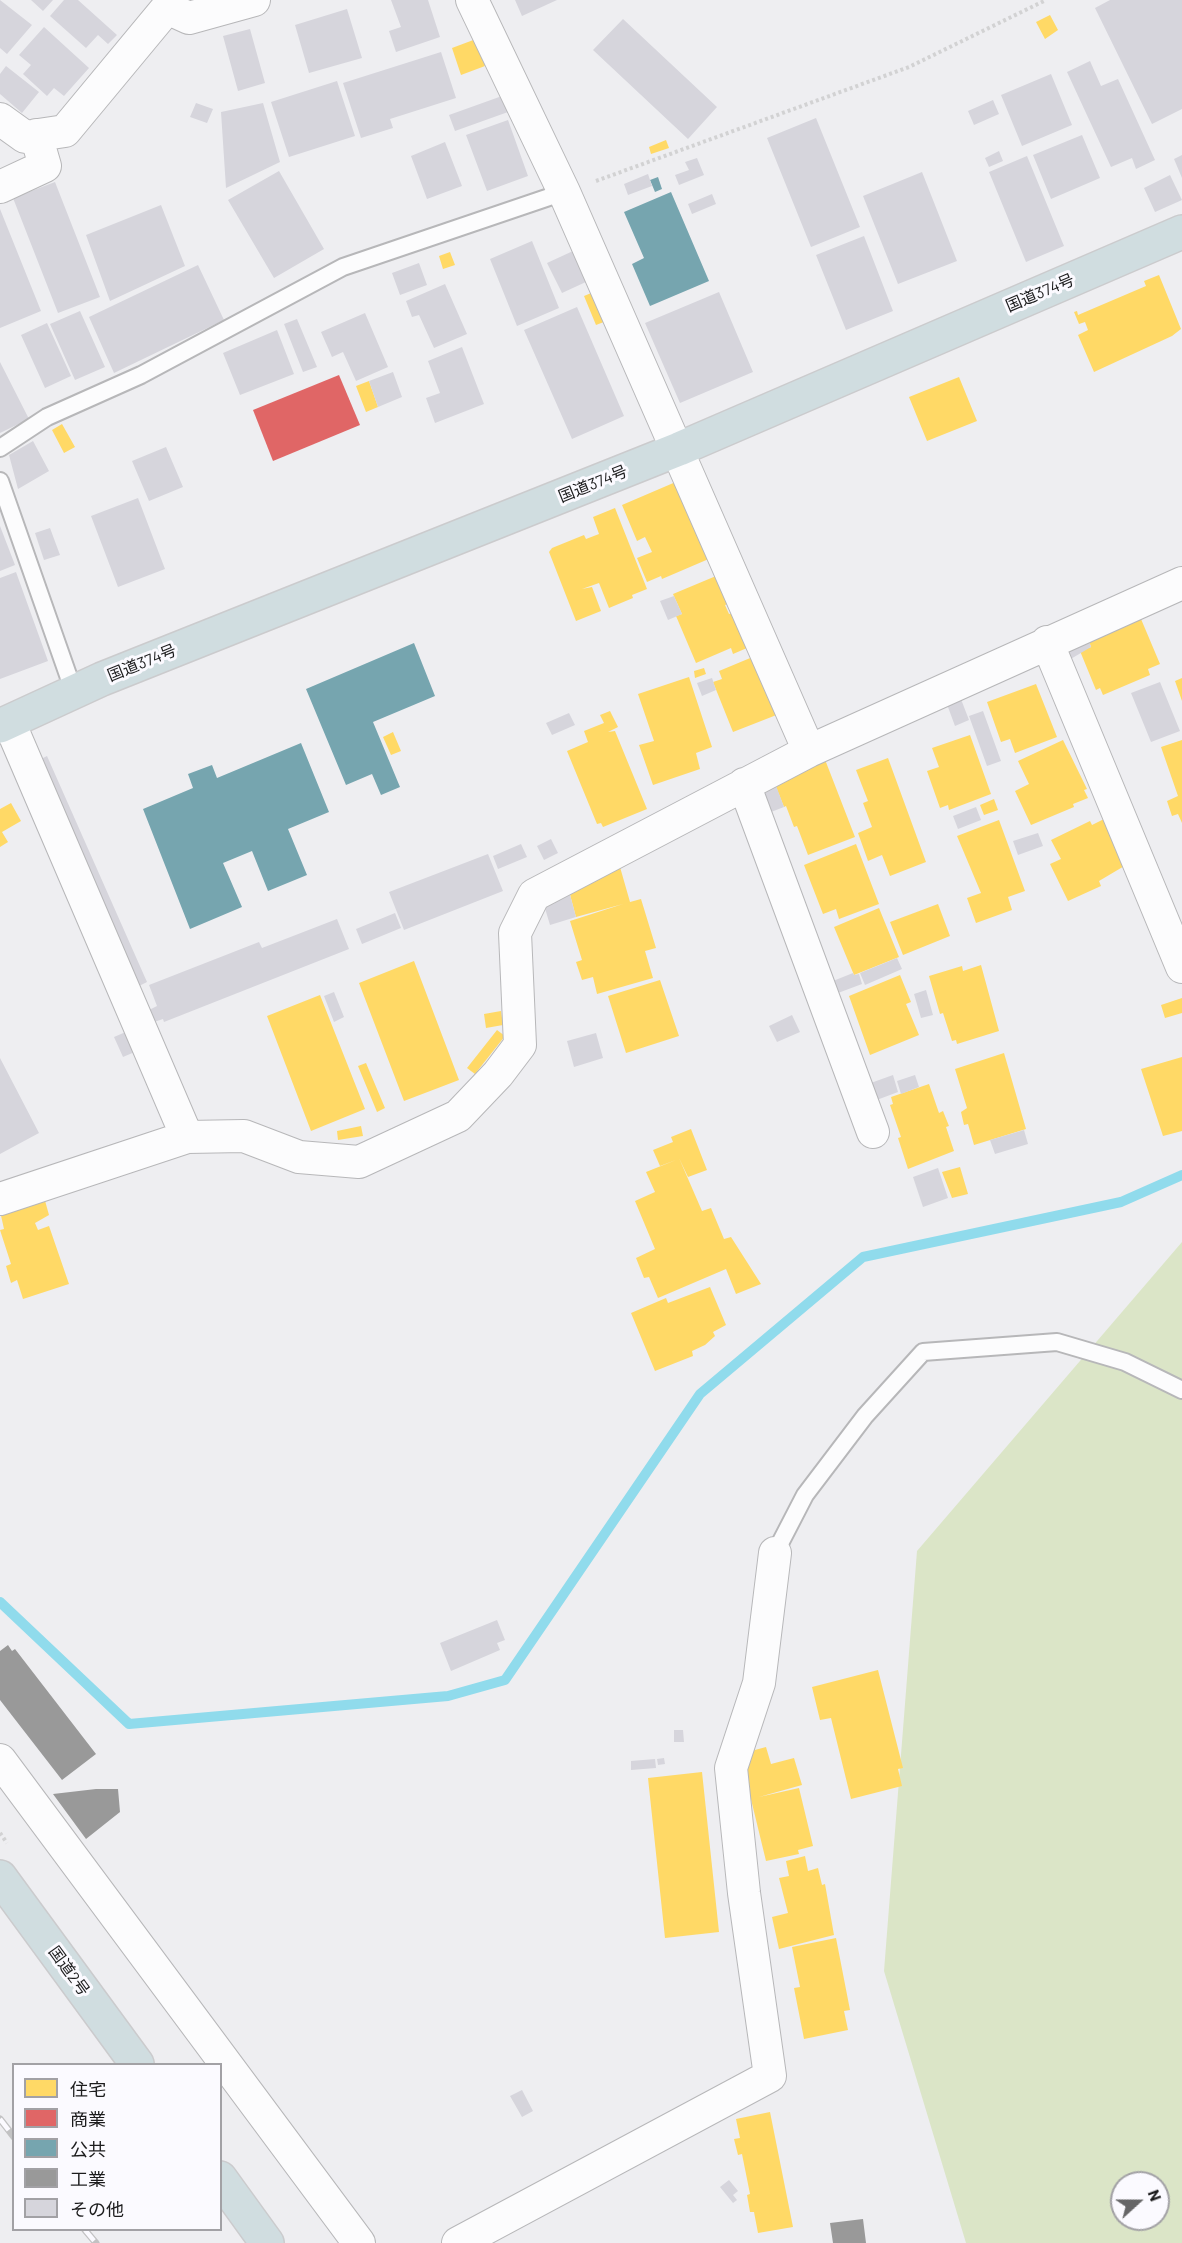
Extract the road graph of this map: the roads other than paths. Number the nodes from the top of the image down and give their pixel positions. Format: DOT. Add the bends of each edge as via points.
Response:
graph roads {
  1 [pos="254,0"];
  2 [pos="472,0"];
  3 [pos="161,4"];
  4 [pos="0,119"];
  5 [pos="36,135"];
  6 [pos="0,187"];
  7 [pos="564,192"];
  8 [pos="1182,232"];
  9 [pos="0,448"];
  10 [pos="679,450"];
  11 [pos="0,481"];
  12 [pos="1182,583"];
  13 [pos="1047,642"];
  14 [pos="74,692"];
  15 [pos="4,724"];
  16 [pos="809,751"];
  17 [pos="744,784"];
  18 [pos="1182,967"];
  19 [pos="873,1132"];
  20 [pos="187,1137"];
  21 [pos="0,1199"];
  22 [pos="1182,1390"];
  23 [pos="775,1553"];
  24 [pos="0,1760"];
  25 [pos="0,1877"];
  26 [pos="137,2063"];
  27 [pos="222,2181"];
  28 [pos="267,2243"];
  29 [pos="359,2243"];
  30 [pos="458,2243"];
  1 -- 3 [label="street" via="189,18"];
  2 -- 7 [label="street"];
  3 -- 5 [label="street" via="65,131"];
  4 -- 5 [label="street" via="25,137"];
  5 -- 6 [label="street" via="45,166"];
  7 -- 9 [label="lane" via="344,267 141,375 47,417"];
  7 -- 10 [label="street"];
  8 -- 10 [label="highway, 国道374号"];
  10 -- 14 [label="highway, 国道374号"];
  10 -- 16 [label="street"];
  11 -- 14 [label="lane"];
  12 -- 13 [label="street"];
  13 -- 16 [label="street"];
  13 -- 18 [label="street"];
  14 -- 15 [label="highway, 国道374号"];
  15 -- 20 [label="street"];
  16 -- 17 [label="street"];
  17 -- 19 [label="street"];
  17 -- 20 [label="street" via="534,895 515,933 520,1045 458,1116 359,1162 299,1157 244,1136"];
  20 -- 21 [label="street"];
  22 -- 23 [label="lane" via="1125,1362 1057,1342 923,1352 864,1416 805,1495"];
  23 -- 30 [label="street" via="759,1683 731,1768 770,2076"];
  24 -- 29 [label="street"];
  25 -- 26 [label="highway, 国道2号"];
  27 -- 28 [label="highway"];
}
